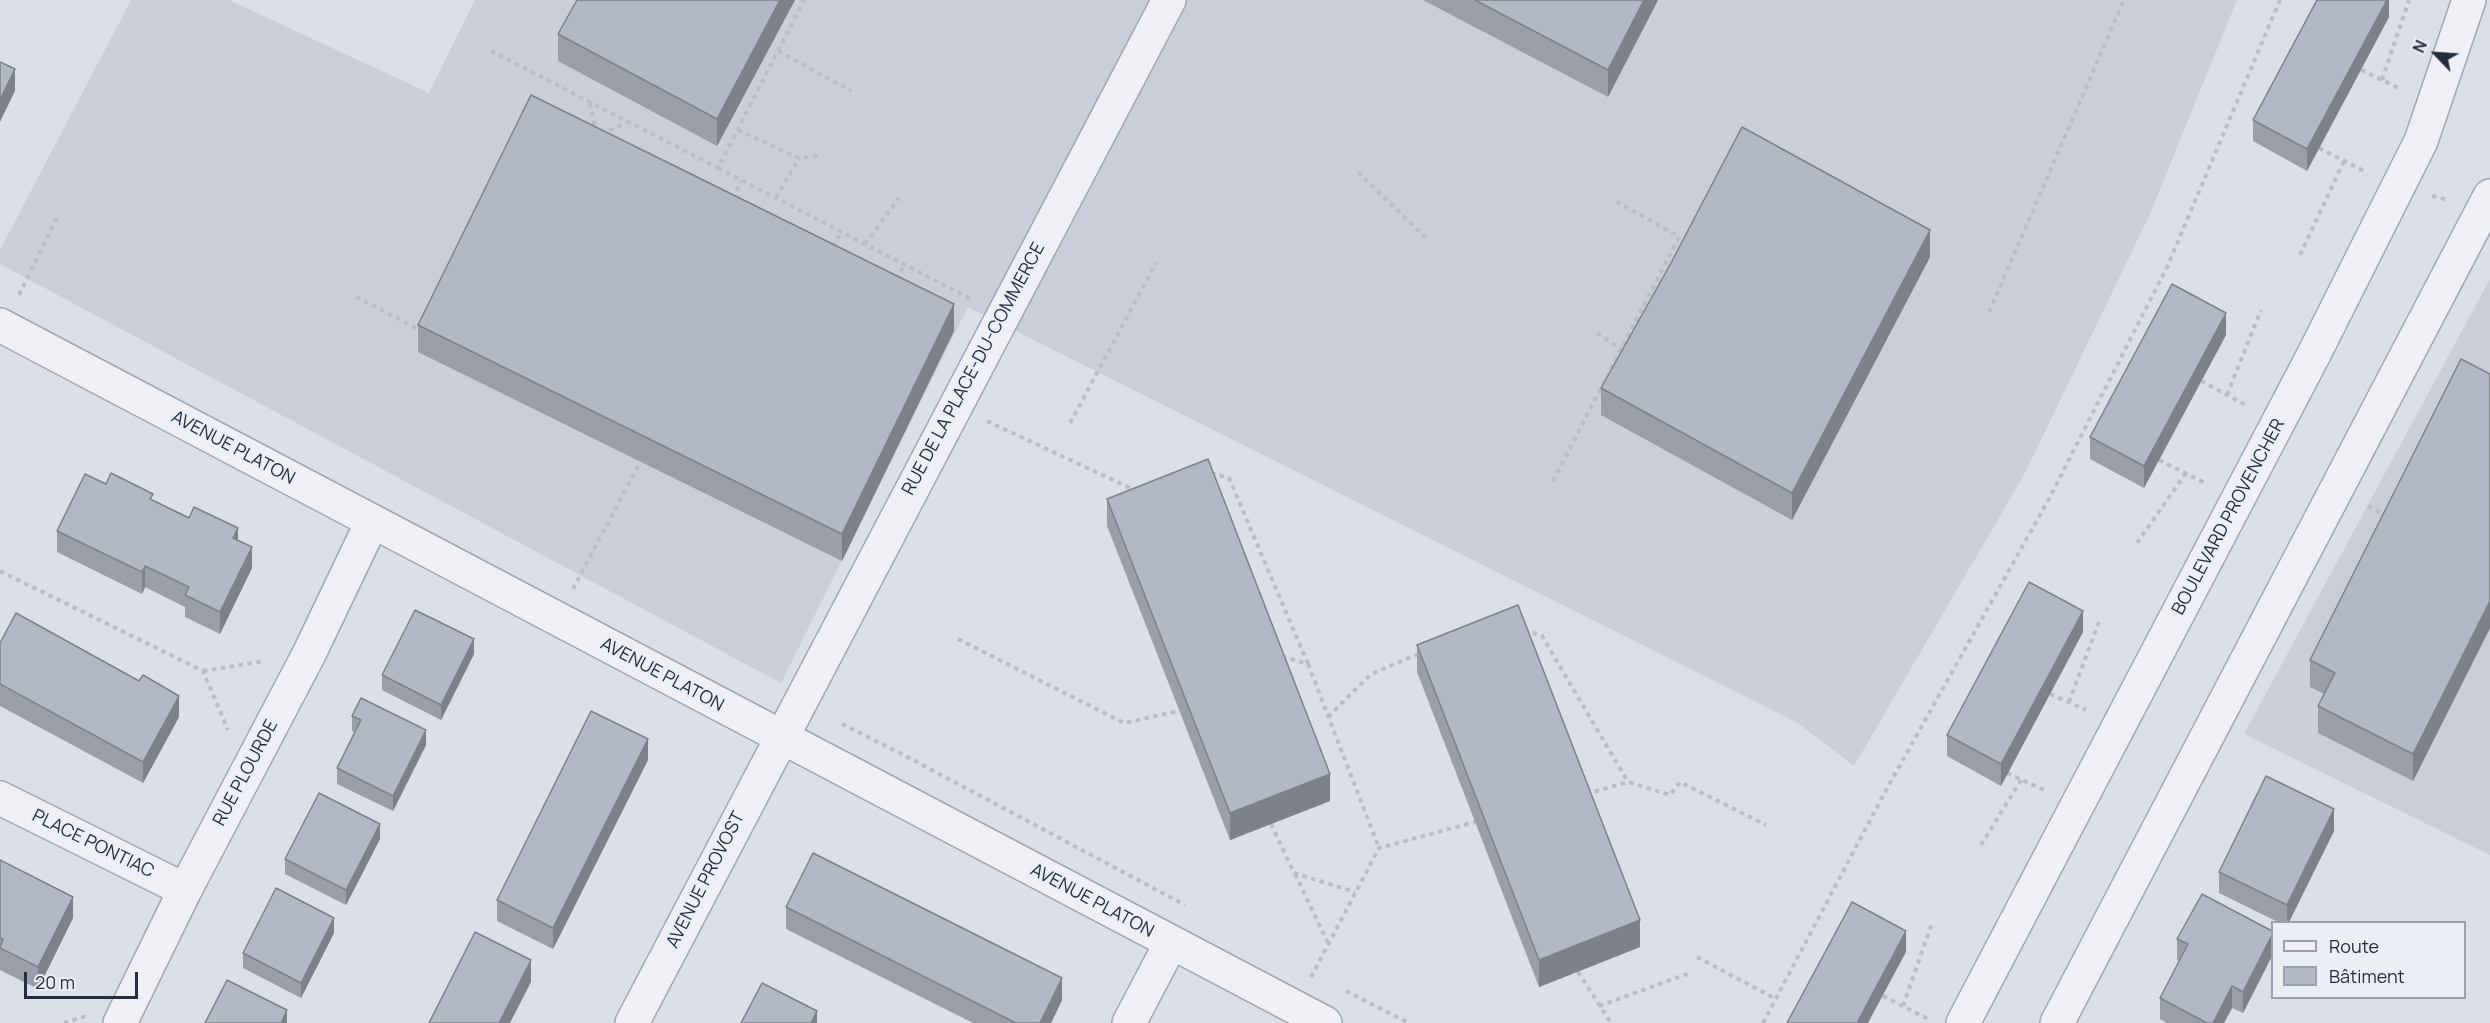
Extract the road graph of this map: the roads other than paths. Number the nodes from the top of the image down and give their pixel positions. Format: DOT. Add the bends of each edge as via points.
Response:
graph roads {
  1 [pos="1169,0"];
  2 [pos="2469,0"];
  3 [pos="2487,202"];
  4 [pos="2,326"];
  5 [pos="372,522"];
  6 [pos="780,737"];
  7 [pos="0,798"];
  8 [pos="185,890"];
  9 [pos="1171,943"];
  10 [pos="1948,1022"];
  11 [pos="120,1023"];
  12 [pos="632,1023"];
  13 [pos="1129,1023"];
  14 [pos="1325,1023"];
  15 [pos="2057,1023"];
  1 -- 6 [label="street, RUE DE LA PLACE-DU-COMMERCE"];
  2 -- 10 [label="street, BOULEVARD PROVENCHER" via="2421,141 2398,188 2238,499"];
  3 -- 15 [label="street"];
  4 -- 5 [label="street, AVENUE PLATON"];
  5 -- 6 [label="street, AVENUE PLATON"];
  5 -- 8 [label="street, RUE PLOURDE" via="309,654"];
  6 -- 9 [label="street, AVENUE PLATON"];
  6 -- 12 [label="street, AVENUE PROVOST"];
  7 -- 8 [label="street, PLACE PONTIAC"];
  8 -- 11 [label="street, RUE PLOURDE"];
  9 -- 13 [label="street"];
  9 -- 14 [label="street, AVENUE PLATON"];
}
